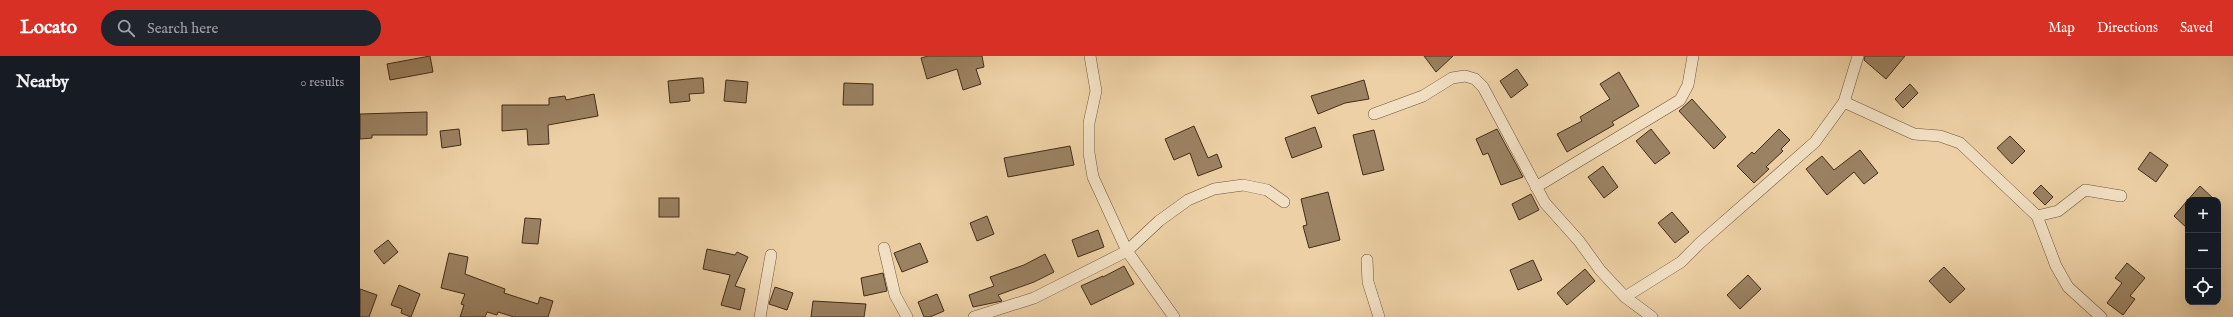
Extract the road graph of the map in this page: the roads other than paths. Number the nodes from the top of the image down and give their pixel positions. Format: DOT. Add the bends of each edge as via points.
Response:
graph roads {
  1 [pos="1090,56"];
  2 [pos="1693,56"];
  3 [pos="1858,56"];
  4 [pos="1844,102"];
  5 [pos="1374,114"];
  6 [pos="1536,187"];
  7 [pos="2121,196"];
  8 [pos="1284,202"];
  9 [pos="2037,216"];
  10 [pos="884,248"];
  11 [pos="1127,251"];
  12 [pos="771,255"];
  13 [pos="1367,260"];
  14 [pos="1626,297"];
  15 [pos="760,317"];
  16 [pos="907,317"];
  17 [pos="974,317"];
  18 [pos="1174,317"];
  19 [pos="1379,317"];
  20 [pos="1652,317"];
  21 [pos="2101,317"];
  1 -- 11 [label="street" via="1096,92 1089,123 1089,153 1093,178"];
  2 -- 6 [label="street" via="1688,86 1680,100"];
  3 -- 4 [label="street"];
  4 -- 9 [label="street" via="1914,134 1940,136 1960,143"];
  4 -- 14 [label="street" via="1815,142 1681,262"];
  5 -- 6 [label="street" via="1423,96 1452,78 1465,76 1476,79 1483,87"];
  6 -- 14 [label="street" via="1545,203 1579,241 1600,270"];
  7 -- 9 [label="street" via="2085,190 2058,211"];
  8 -- 11 [label="street" via="1267,190 1243,185 1214,189 1188,200 1159,221"];
  9 -- 21 [label="street" via="2056,266 2068,287"];
  10 -- 16 [label="street" via="894,295"];
  11 -- 17 [label="street" via="1034,298"];
  11 -- 18 [label="street"];
  12 -- 15 [label="street"];
  13 -- 19 [label="street" via="1368,282"];
  14 -- 20 [label="street"];
}
